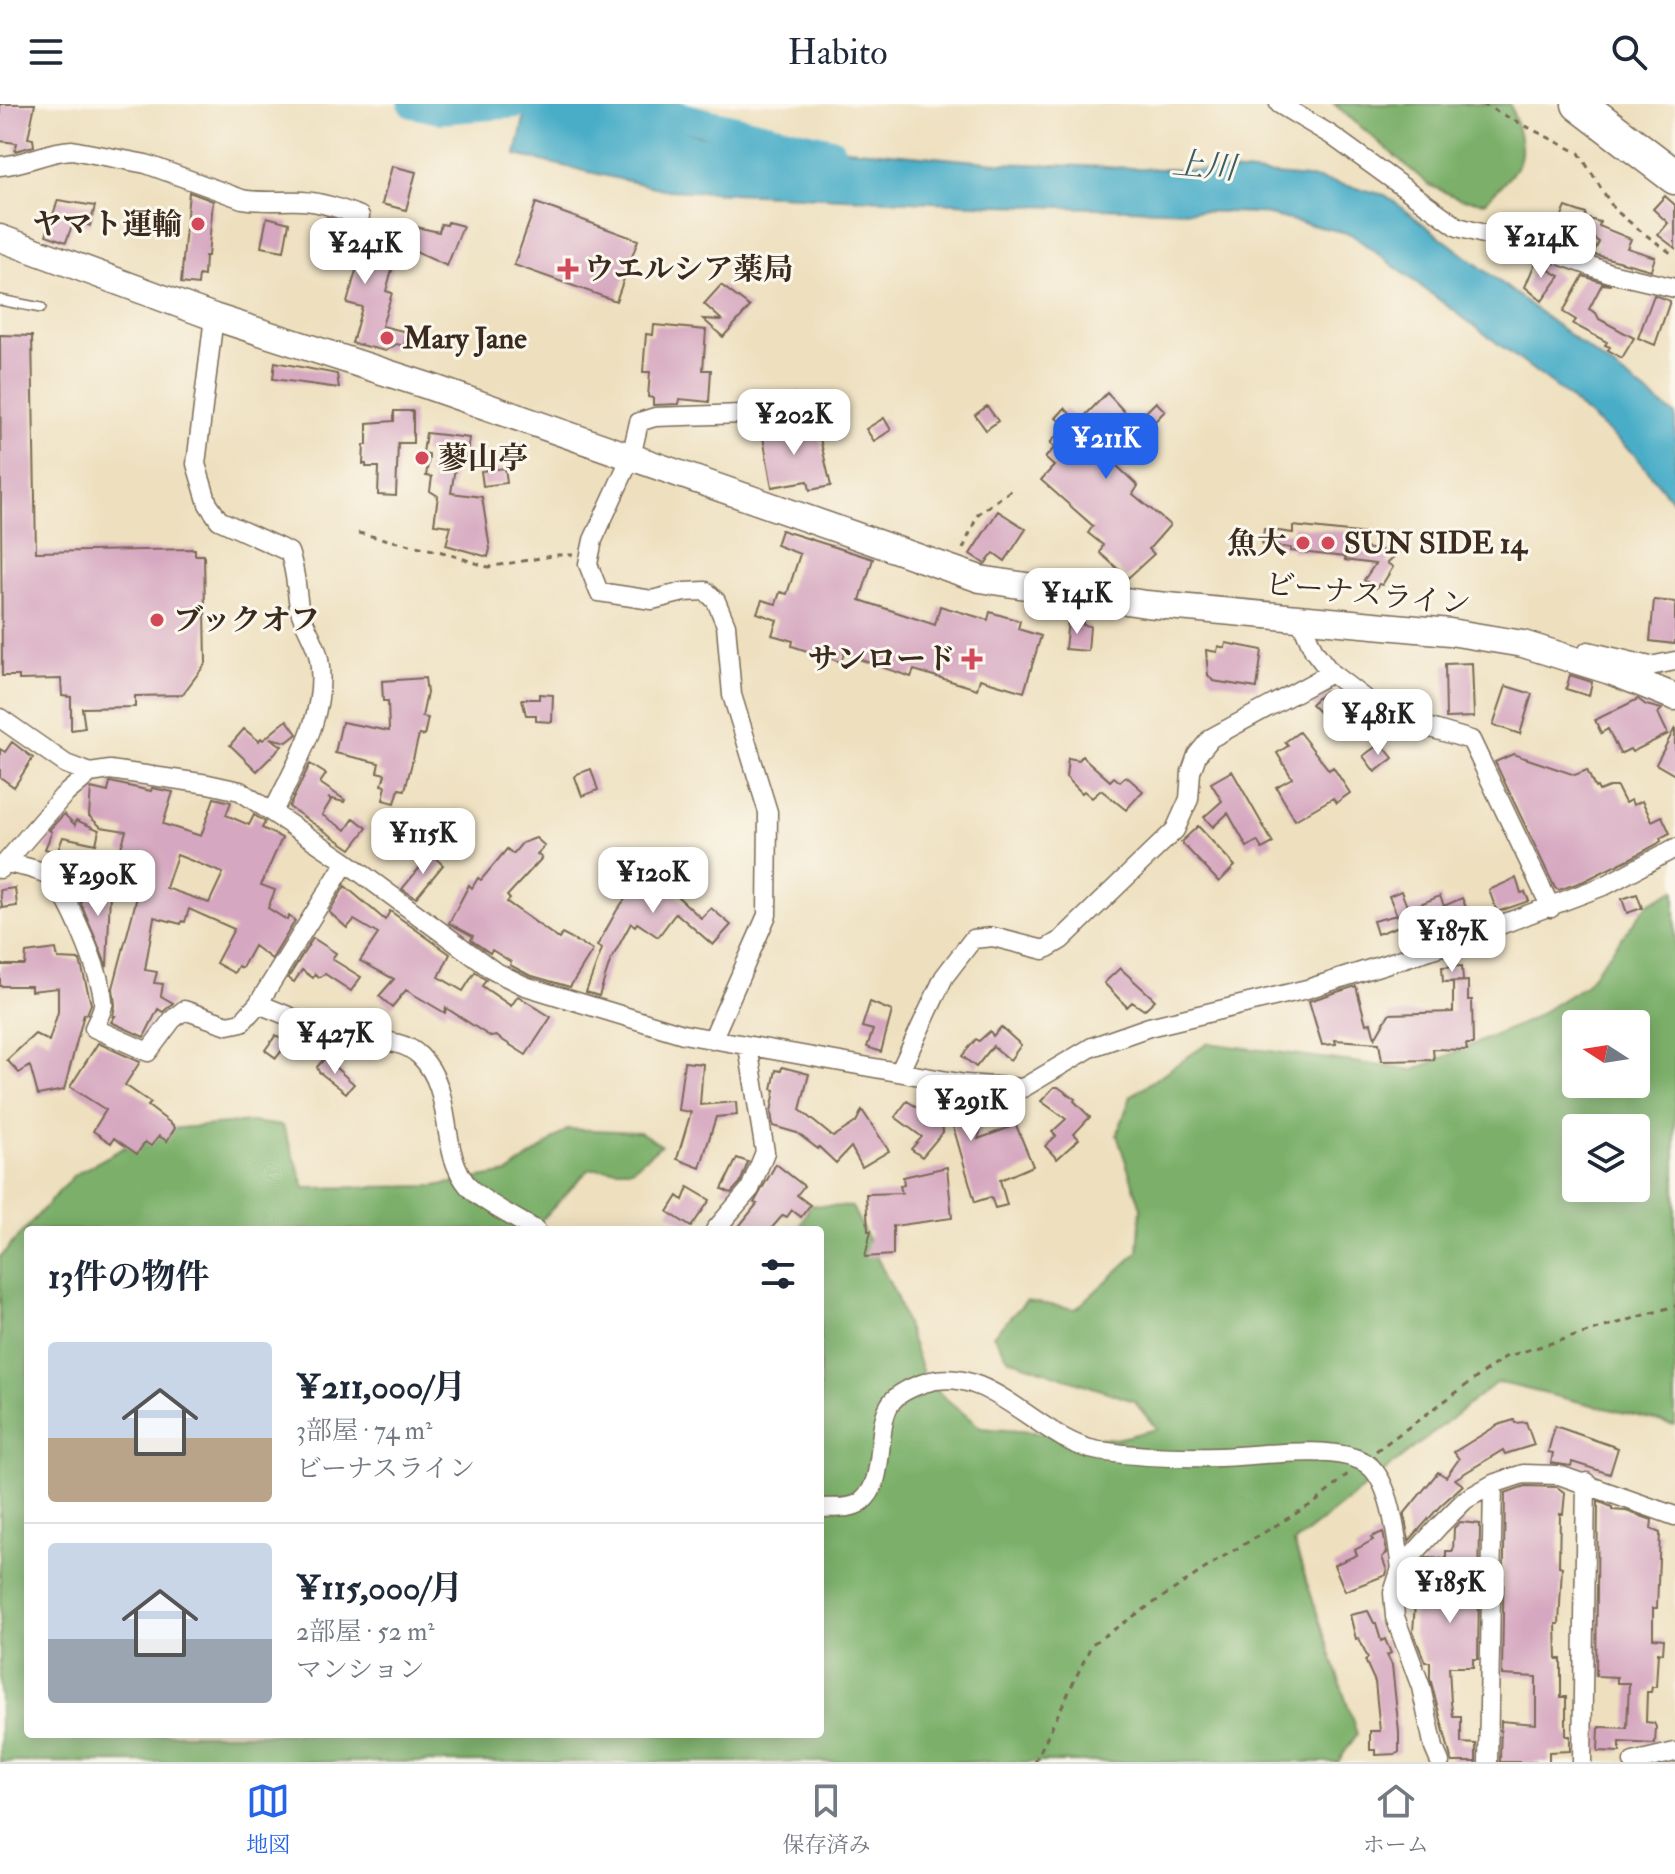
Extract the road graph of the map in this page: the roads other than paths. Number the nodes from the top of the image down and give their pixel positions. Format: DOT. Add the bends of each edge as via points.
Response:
graph roads {
  1 [pos="1279,104"];
  2 [pos="1579,104"];
  3 [pos="0,166"];
  4 [pos="1675,177"];
  5 [pos="360,216"];
  6 [pos="0,238"];
  7 [pos="1675,288"];
  8 [pos="0,300"];
  9 [pos="41,308"];
  10 [pos="214,317"];
  11 [pos="794,403"];
  12 [pos="631,457"];
  13 [pos="1300,619"];
  14 [pos="1564,657"];
  15 [pos="1675,661"];
  16 [pos="1331,673"];
  17 [pos="1675,697"];
  18 [pos="0,718"];
  19 [pos="90,773"];
  20 [pos="273,812"];
  21 [pos="1675,848"];
  22 [pos="346,862"];
  23 [pos="3,866"];
  24 [pos="1551,908"];
  25 [pos="258,1004"];
  26 [pos="712,1040"];
  27 [pos="748,1047"];
  28 [pos="900,1071"];
  29 [pos="530,1226"];
  30 [pos="718,1226"];
  31 [pos="1586,1482"];
  32 [pos="1493,1484"];
  33 [pos="824,1508"];
  34 [pos="1675,1516"];
  35 [pos="1401,1568"];
  36 [pos="1675,1752"];
  37 [pos="1440,1762"];
  38 [pos="1488,1762"];
  39 [pos="1582,1762"];
  40 [pos="1633,1762"];
  1 -- 7 [label="street" via="1458,227"];
  2 -- 4 [label="highway"];
  3 -- 5 [label="street" via="72,150 146,164 242,199 302,201"];
  6 -- 10 [label="main road, ビーナスライン"];
  8 -- 9 [label="lane"];
  10 -- 12 [label="main road, ビーナスライン"];
  10 -- 20 [label="street" via="196,464 208,504 219,520 289,552 322,686 318,714"];
  11 -- 12 [label="street" via="773,413 639,422"];
  12 -- 13 [label="main road, ビーナスライン" via="953,571 1016,586 1146,604"];
  12 -- 26 [label="street" via="593,540 588,564 599,592 652,600 706,591 716,601 726,625 732,695 768,812 767,915"];
  13 -- 14 [label="main road, ビーナスライン" via="1450,632"];
  13 -- 16 [label="street"];
  14 -- 15 [label="street" via="1574,647 1650,666"];
  14 -- 17 [label="main road, ビーナスライン"];
  16 -- 24 [label="street" via="1386,715 1471,740"];
  16 -- 28 [label="street" via="1211,738 1197,755 1189,799 1175,830 1061,940 1044,950 993,937 973,939 944,977"];
  18 -- 19 [label="street" via="66,764"];
  19 -- 20 [label="street" via="110,770 208,784 240,791"];
  19 -- 23 [label="street" via="63,796"];
  20 -- 22 [label="street"];
  21 -- 24 [label="street"];
  22 -- 25 [label="street"];
  22 -- 26 [label="street" via="504,976"];
  23 -- 25 [label="street" via="34,869 51,877 100,977 103,1004 94,1028 148,1052 184,1010 228,1025 242,1022"];
  24 -- 28 [label="street" via="1307,989 1149,1027 1092,1047 1023,1088"];
  25 -- 29 [label="street" via="345,1037 401,1043 421,1056 444,1106 458,1172 471,1190"];
  26 -- 27 [label="street"];
  27 -- 28 [label="street"];
  27 -- 30 [label="street" via="765,1152 750,1189"];
  31 -- 32 [label="street" via="1523,1474"];
  31 -- 34 [label="street"];
  31 -- 39 [label="street"];
  32 -- 35 [label="street" via="1465,1500"];
  32 -- 38 [label="street"];
  33 -- 35 [label="street" via="860,1503 874,1487 889,1405 904,1391 945,1380 982,1386 1091,1450 1142,1457 1321,1452 1362,1461 1373,1469 1389,1500"];
  35 -- 37 [label="street" via="1393,1593 1395,1617 1421,1687"];
  36 -- 40 [label="street"];
}
